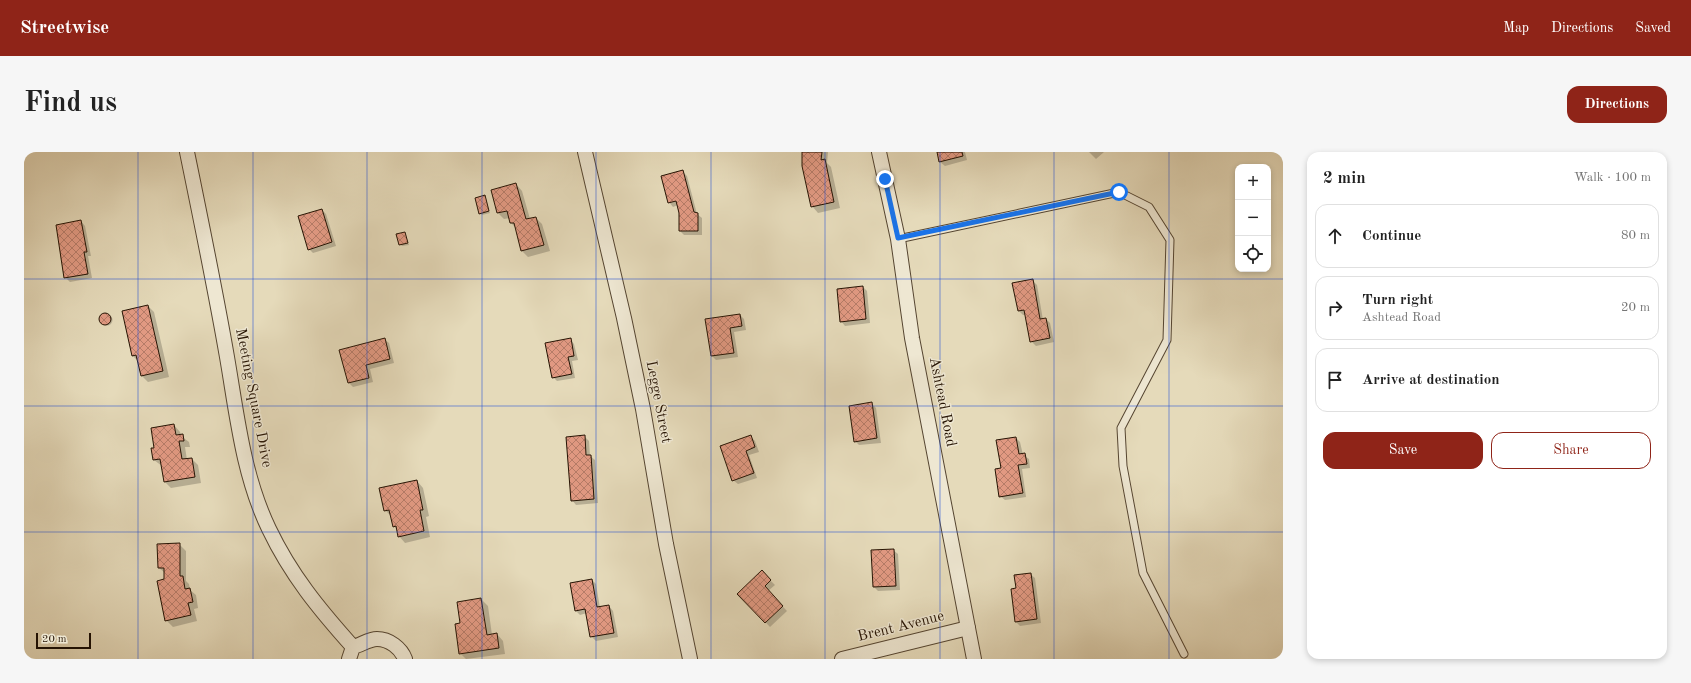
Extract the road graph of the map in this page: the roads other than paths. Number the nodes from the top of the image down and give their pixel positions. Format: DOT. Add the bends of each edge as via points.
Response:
graph roads {
  1 [pos="187,152"];
  2 [pos="585,152"];
  3 [pos="879,152"];
  4 [pos="898,238"];
  5 [pos="968,628"];
  6 [pos="351,653"];
  7 [pos="1184,654"];
  8 [pos="405,659"];
  9 [pos="690,659"];
  10 [pos="842,659"];
  11 [pos="974,659"];
  1 -- 6 [label="street, Meeting Square Drive" via="219,310 239,430 253,486 268,528 293,573"];
  2 -- 9 [label="street, Legge Street" via="643,409 666,544"];
  3 -- 4 [label="street, Ashtead Road"];
  4 -- 5 [label="street, Ashtead Road" via="912,338"];
  4 -- 7 [label="lane" via="1119,192 1149,206 1170,240 1167,340 1121,428 1123,466 1143,573"];
  5 -- 10 [label="street, Brent Avenue"];
  5 -- 11 [label="street, Ashtead Road"];
  6 -- 8 [label="street, Meeting Square Drive" via="377,639 399,649"];
}
